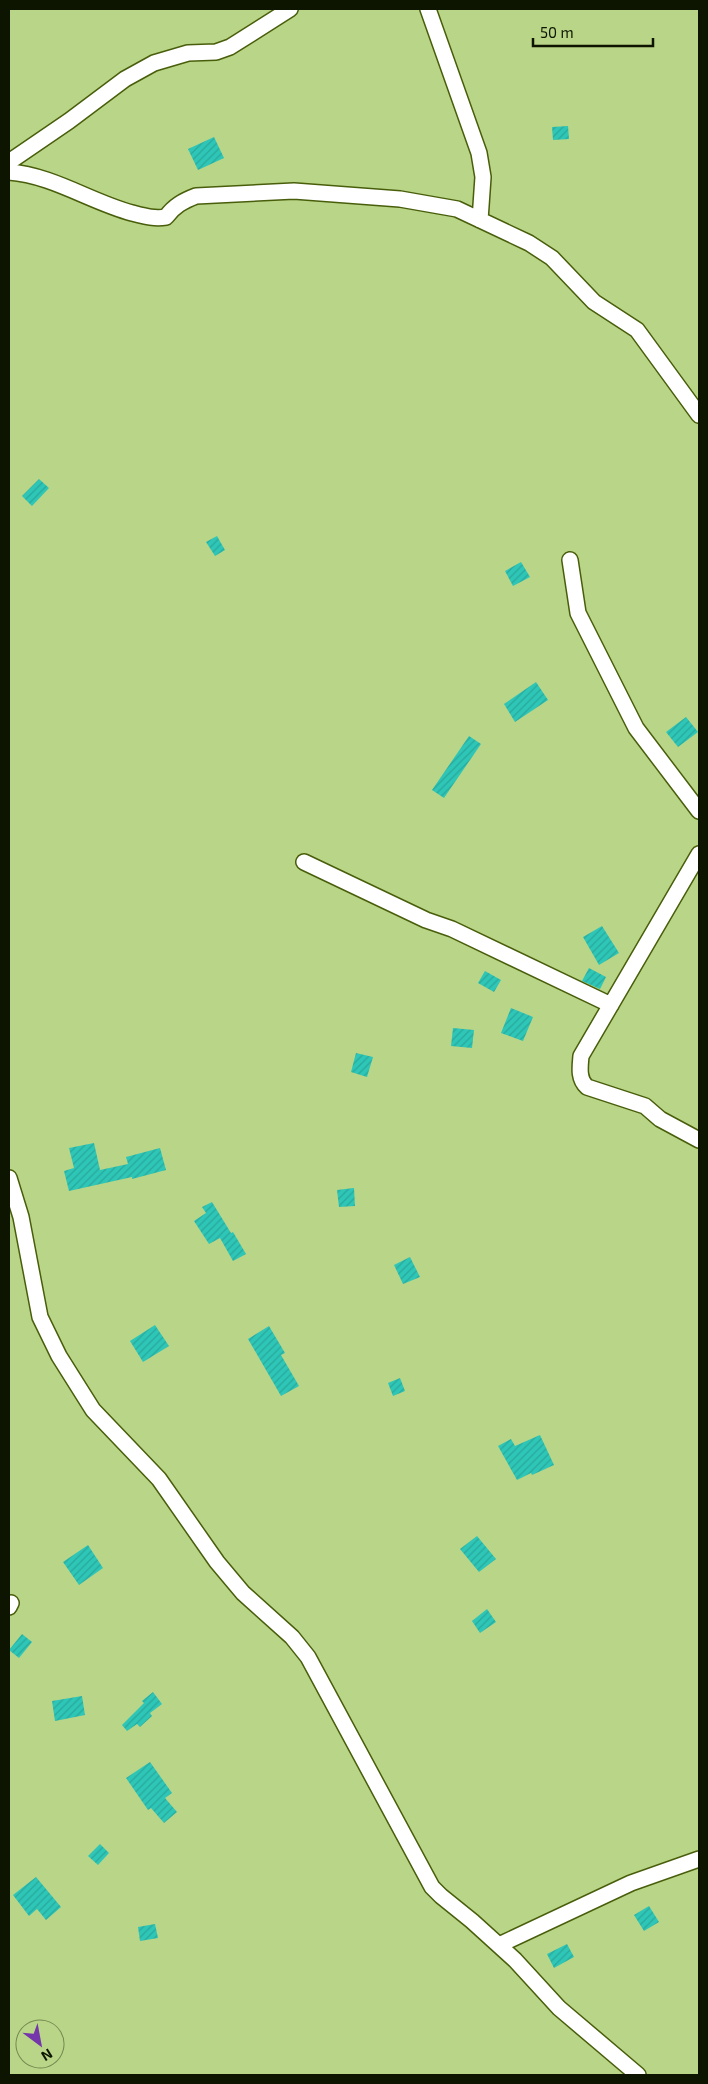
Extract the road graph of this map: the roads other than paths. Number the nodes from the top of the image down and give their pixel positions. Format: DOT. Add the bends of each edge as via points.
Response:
graph roads {
  1 [pos="290,9"];
  2 [pos="428,9"];
  3 [pos="9,162"];
  4 [pos="9,172"];
  5 [pos="480,220"];
  6 [pos="699,415"];
  7 [pos="570,560"];
  8 [pos="699,811"];
  9 [pos="699,854"];
  10 [pos="304,862"];
  11 [pos="611,1005"];
  12 [pos="699,1140"];
  13 [pos="9,1178"];
  14 [pos="699,1859"];
  15 [pos="499,1945"];
  16 [pos="638,2075"];
  1 -- 3 [label="street" via="230,47 216,52 188,53 154,63 125,79"];
  2 -- 5 [label="street" via="479,153 483,177"];
  4 -- 5 [label="street" via="24,173 73,190 109,207 157,218 166,217 183,201 196,196 294,191 400,199 457,208"];
  5 -- 6 [label="street" via="529,243 552,258 594,302 637,330"];
  7 -- 8 [label="street" via="578,614 636,728"];
  9 -- 11 [label="street"];
  10 -- 11 [label="street"];
  11 -- 12 [label="street" via="581,1056 580,1074 584,1084 598,1092 645,1106 660,1119"];
  13 -- 15 [label="street" via="21,1217 40,1317 59,1356 93,1410 159,1479 217,1562 243,1593 292,1637 308,1657 432,1887"];
  14 -- 15 [label="street" via="631,1883"];
  15 -- 16 [label="street" via="559,2008"];
}
